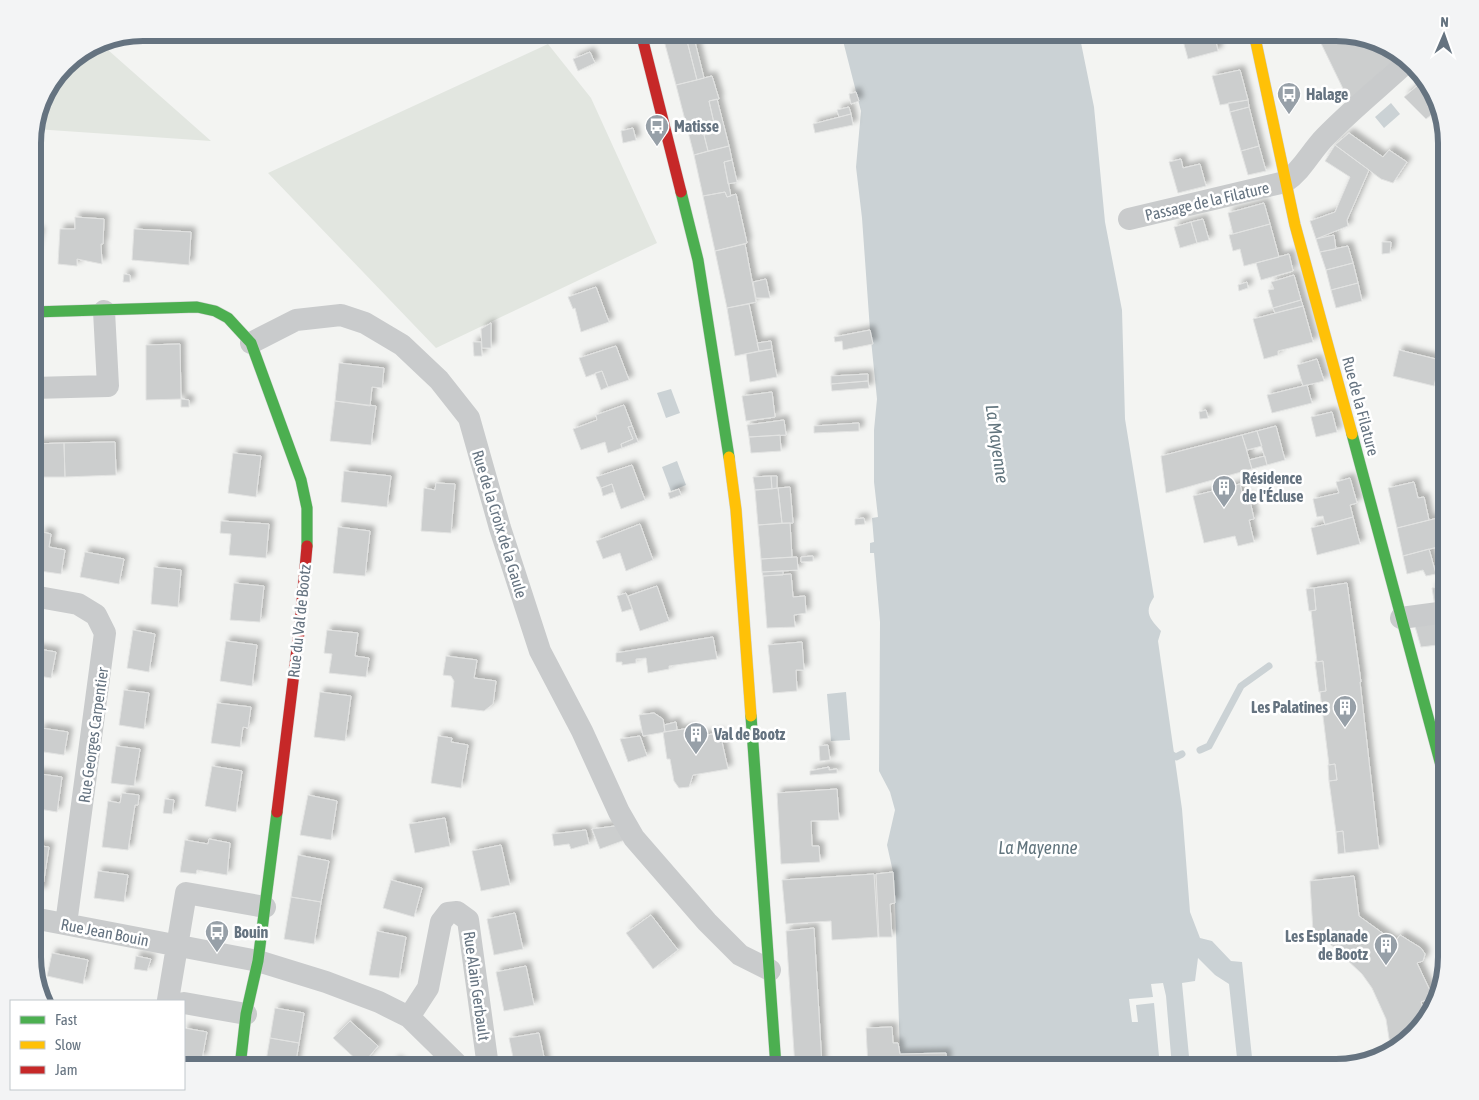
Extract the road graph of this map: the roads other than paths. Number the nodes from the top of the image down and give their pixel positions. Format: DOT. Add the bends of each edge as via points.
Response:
graph roads {
  1 [pos="643,41"];
  2 [pos="1256,41"];
  3 [pos="1402,66"];
  4 [pos="1285,182"];
  5 [pos="1129,219"];
  6 [pos="104,311"];
  7 [pos="41,312"];
  8 [pos="251,343"];
  9 [pos="41,388"];
  10 [pos="41,597"];
  11 [pos="1438,613"];
  12 [pos="1401,618"];
  13 [pos="1438,752"];
  14 [pos="265,907"];
  15 [pos="41,919"];
  16 [pos="66,924"];
  17 [pos="177,945"];
  18 [pos="258,961"];
  19 [pos="770,970"];
  20 [pos="168,1000"];
  21 [pos="185,1003"];
  22 [pos="246,1014"];
  23 [pos="409,1018"];
  24 [pos="241,1059"];
  25 [pos="451,1059"];
  26 [pos="487,1059"];
  27 [pos="775,1059"];
  1 -- 19 [label="street" via="698,260 723,406 736,510"];
  2 -- 4 [label="street, Rue de la Filature"];
  3 -- 4 [label="street" via="1328,134 1295,175"];
  4 -- 5 [label="street, Passage de la Filature"];
  4 -- 12 [label="street, Rue de la Filature"];
  6 -- 7 [label="street"];
  6 -- 8 [label="street" via="197,307 218,311 238,324"];
  6 -- 9 [label="street" via="108,386"];
  8 -- 14 [label="street, Rue du Val de Bootz" via="301,480 307,508 300,624"];
  8 -- 19 [label="street, Rue de la Croix de la Gaule" via="296,320 341,315 364,323 402,345 439,380 469,418 540,651 619,812 634,838 707,922 740,954"];
  10 -- 16 [label="street, Rue Georges Carpentier" via="78,604 96,615 105,633"];
  11 -- 12 [label="street"];
  12 -- 13 [label="street, Rue de la Filature"];
  14 -- 17 [label="street" via="186,893"];
  14 -- 18 [label="street, Rue du Val de Bootz"];
  15 -- 16 [label="street, Rue Jean Bouin"];
  16 -- 17 [label="street, Rue Jean Bouin"];
  17 -- 18 [label="street, Rue Jean Bouin"];
  17 -- 20 [label="street"];
  18 -- 22 [label="street, Rue du Val de Bootz"];
  18 -- 23 [label="street" via="379,1002"];
  19 -- 27 [label="street"];
  21 -- 22 [label="street"];
  22 -- 24 [label="street, Rue du Val de Bootz"];
  23 -- 25 [label="street"];
  23 -- 26 [label="street, Rue Alain Gerbault" via="428,988 441,922 448,913 457,912 468,920"];
}
